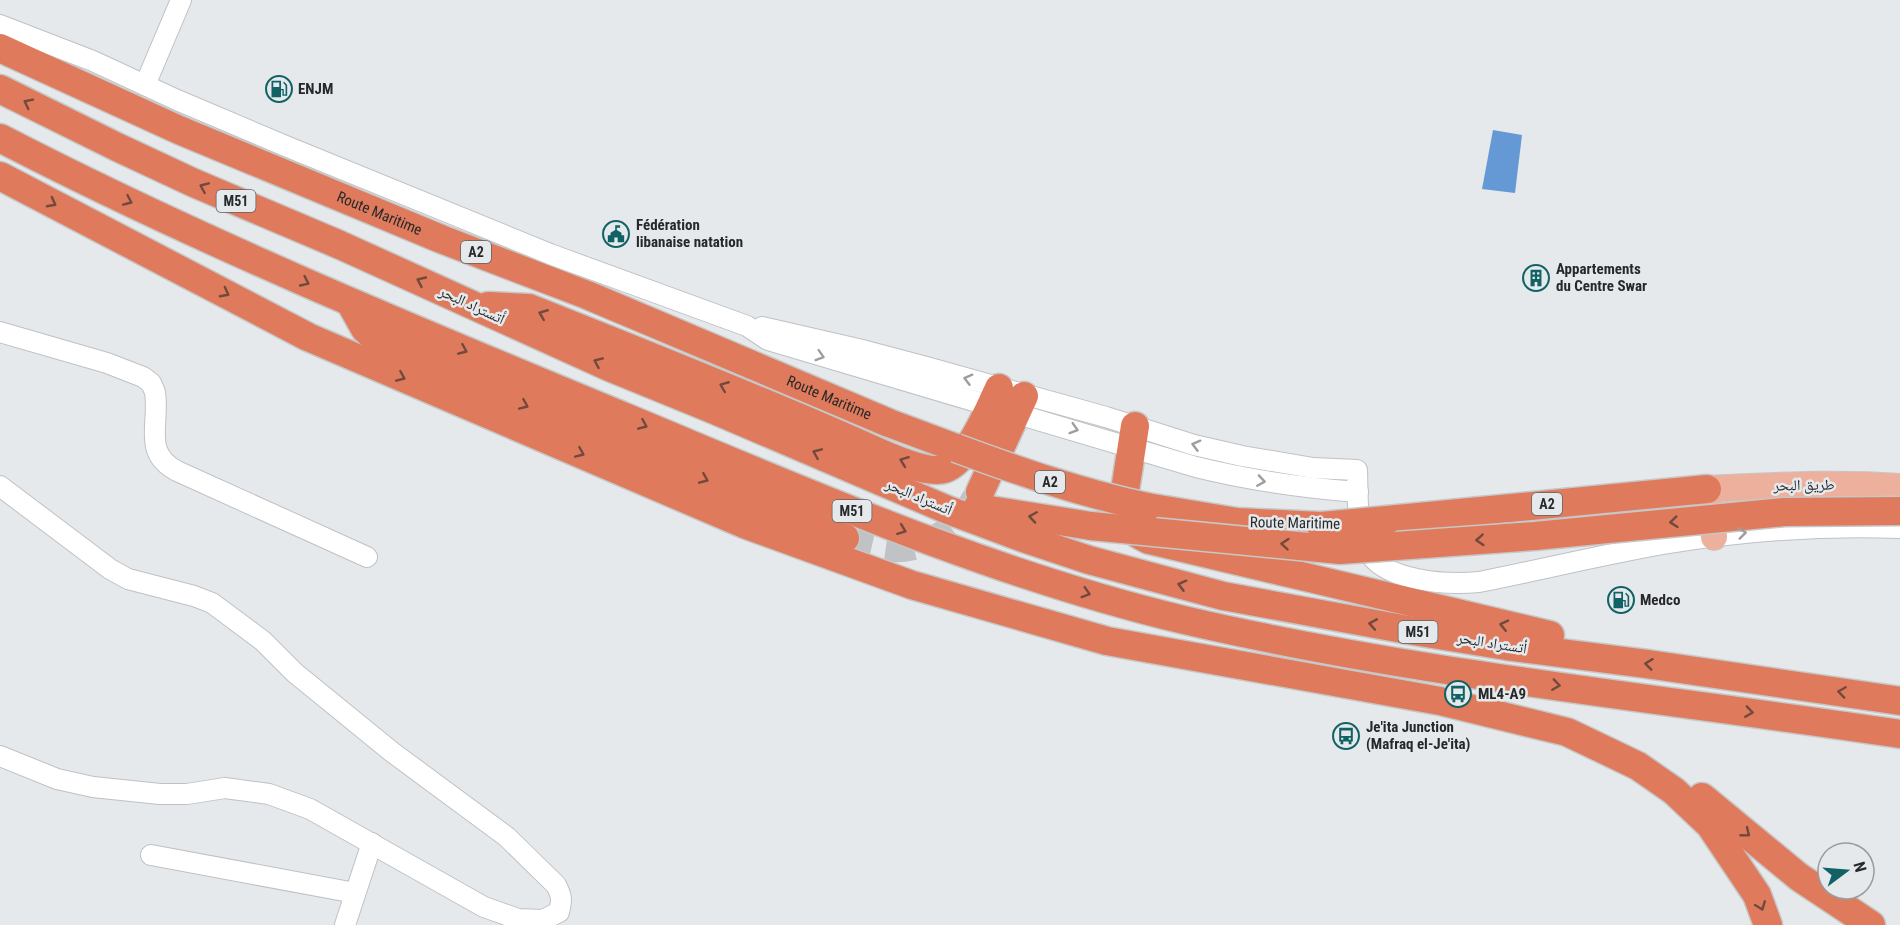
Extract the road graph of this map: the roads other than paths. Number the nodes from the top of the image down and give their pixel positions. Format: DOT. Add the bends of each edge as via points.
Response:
graph roads {
  1 [pos="181,0"];
  2 [pos="0,25"];
  3 [pos="0,48"];
  4 [pos="145,86"];
  5 [pos="0,89"];
  6 [pos="0,138"];
  7 [pos="0,176"];
  8 [pos="351,304"];
  9 [pos="474,306"];
  10 [pos="0,332"];
  11 [pos="1008,401"];
  12 [pos="1133,437"];
  13 [pos="0,486"];
  14 [pos="1900,488"];
  15 [pos="1707,489"];
  16 [pos="980,492"];
  17 [pos="1358,492"];
  18 [pos="948,510"];
  19 [pos="1900,511"];
  20 [pos="1900,528"];
  21 [pos="1714,537"];
  22 [pos="845,538"];
  23 [pos="367,557"];
  24 [pos="1374,658"];
  25 [pos="1619,661"];
  26 [pos="1900,701"];
  27 [pos="1567,732"];
  28 [pos="1900,734"];
  29 [pos="0,756"];
  30 [pos="372,843"];
  31 [pos="151,855"];
  32 [pos="355,893"];
  33 [pos="345,925"];
  34 [pos="1768,925"];
  35 [pos="1871,925"];
  1 -- 4 [label="street"];
  2 -- 4 [label="street"];
  3 -- 15 [label="highway, Route Maritime / A2, bridge" via="179,130 587,295 889,423 1034,477 1108,499 1237,522 1321,526"];
  4 -- 11 [label="street" via="550,254 747,326 770,327 858,349"];
  9 -- 5 [label="highway, أتستراد البحر / M51, one-way" via="194,183"];
  6 -- 8 [label="highway, M51, one-way"];
  7 -- 27 [label="highway, one-way" via="308,337 744,524 912,585 1107,641 1440,700"];
  8 -- 22 [label="highway, one-way" via="365,329 377,340"];
  8 -- 24 [label="highway, M51, one-way" via="961,552 1088,594 1181,619"];
  11 -- 9 [label="highway, one-way" via="954,466 928,470 529,308"];
  18 -- 9 [label="highway, أتستراد البحر / M51, one-way"];
  10 -- 23 [label="street" via="143,377 155,392 156,452 162,462"];
  11 -- 12 [label="street" via="1061,425"];
  11 -- 16 [label="highway"];
  12 -- 17 [label="street, one-way" via="1232,476"];
  17 -- 12 [label="street, one-way" via="1357,470 1313,468"];
  25 -- 12 [label="highway, one-way" via="1586,644 1149,540 1134,533 1125,523 1122,510"];
  13 -- 30 [label="street" via="110,569 128,579 212,603 241,624 392,752 507,837 556,885 562,895 559,912 543,920 519,919 484,907"];
  14 -- 15 [label="main road, طريق البحر / A2" via="1790,485"];
  15 -- 21 [label="main road"];
  17 -- 21 [label="street" via="1361,528 1370,555 1396,573 1430,581 1479,582"];
  19 -- 18 [label="highway, one-way, bridge" via="1784,512 1340,550 1091,526 978,508"];
  25 -- 18 [label="highway, أتستراد البحر / M51, one-way" via="1408,630 1223,596 1089,560"];
  21 -- 20 [label="street, one-way" via="1796,528"];
  24 -- 27 [label="highway"];
  24 -- 28 [label="highway, M51, one-way"];
  26 -- 25 [label="highway, أتستراد البحر / M51, one-way"];
  27 -- 34 [label="highway, one-way" via="1638,766 1674,791 1710,825 1757,895"];
  27 -- 35 [label="highway, one-way" via="1641,756 1678,777 1799,877"];
  29 -- 30 [label="street" via="57,779 93,788 187,794 225,788 269,794 310,808"];
  30 -- 32 [label="street"];
  31 -- 32 [label="street"];
  32 -- 33 [label="street"];
}
